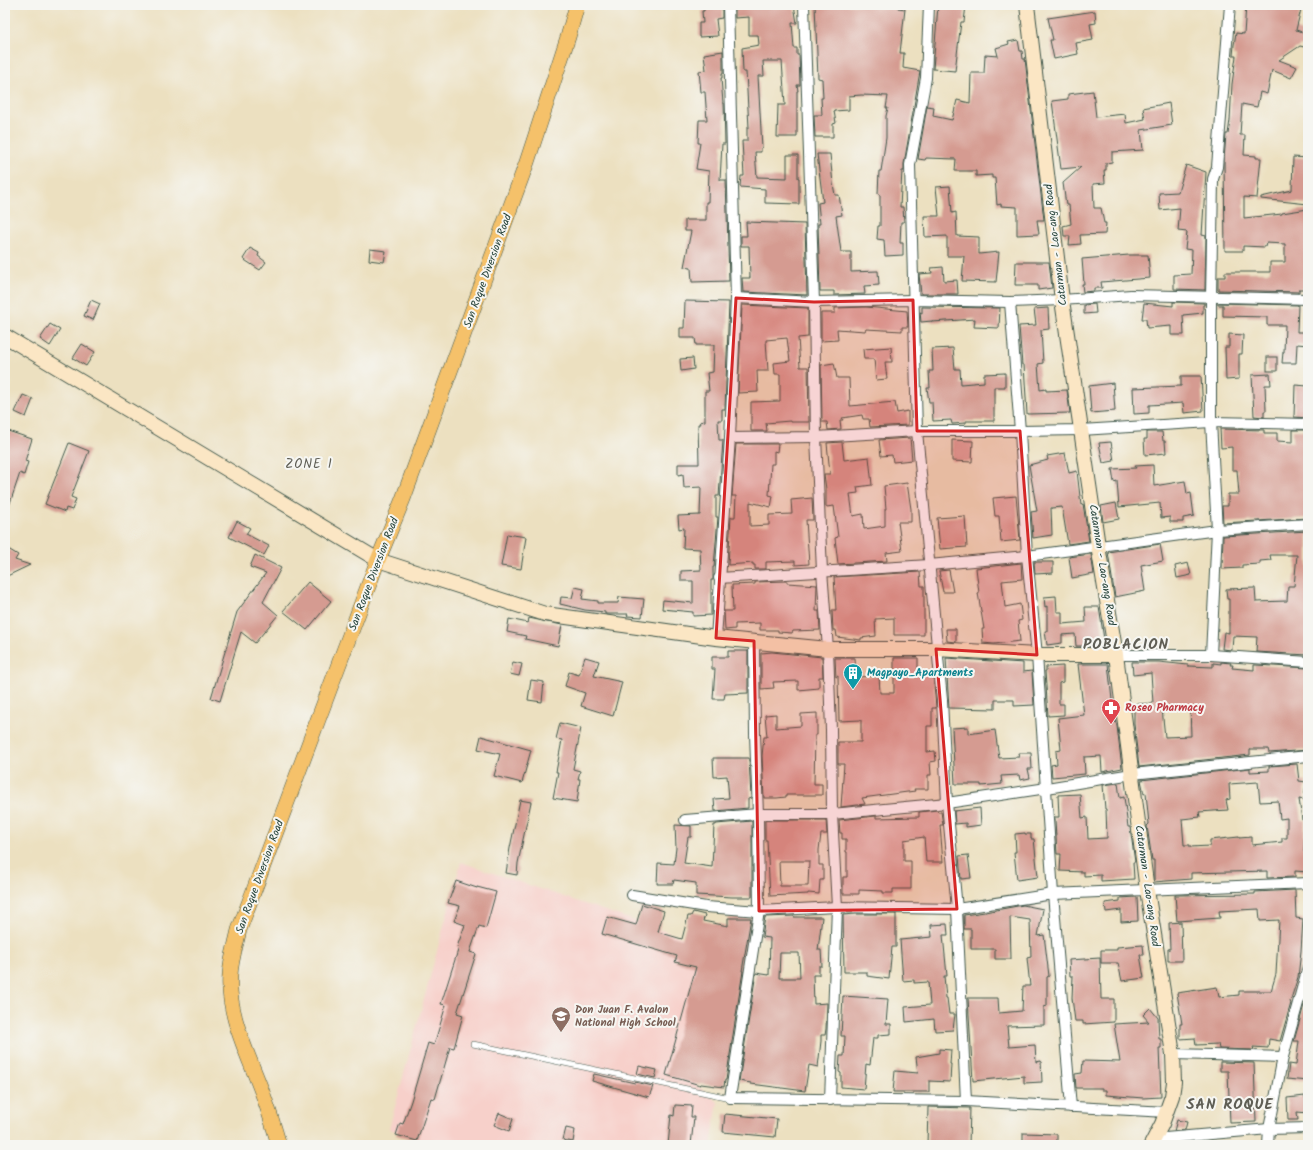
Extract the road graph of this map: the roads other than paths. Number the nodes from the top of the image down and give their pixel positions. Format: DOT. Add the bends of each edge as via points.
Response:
graph roads {
  1 [pos="577,5"];
  2 [pos="728,5"];
  3 [pos="804,5"];
  4 [pos="929,5"];
  5 [pos="1027,5"];
  6 [pos="1230,5"];
  7 [pos="736,298"];
  8 [pos="1211,298"];
  9 [pos="1308,299"];
  10 [pos="913,300"];
  11 [pos="1062,300"];
  12 [pos="814,302"];
  13 [pos="1010,302"];
  14 [pos="5,336"];
  15 [pos="1211,422"];
  16 [pos="1308,424"];
  17 [pos="1081,430"];
  18 [pos="917,431"];
  19 [pos="1020,431"];
  20 [pos="816,437"];
  21 [pos="730,438"];
  22 [pos="1308,524"];
  23 [pos="1217,530"];
  24 [pos="1098,546"];
  25 [pos="1027,556"];
  26 [pos="378,560"];
  27 [pos="929,565"];
  28 [pos="822,571"];
  29 [pos="719,578"];
  30 [pos="716,638"];
  31 [pos="754,641"];
  32 [pos="828,648"];
  33 [pos="936,649"];
  34 [pos="1037,655"];
  35 [pos="1116,655"];
  36 [pos="1211,655"];
  37 [pos="1308,662"];
  38 [pos="1308,756"];
  39 [pos="1132,774"];
  40 [pos="1047,788"];
  41 [pos="947,803"];
  42 [pos="758,814"];
  43 [pos="832,814"];
  44 [pos="685,820"];
  45 [pos="1308,883"];
  46 [pos="1147,890"];
  47 [pos="1053,894"];
  48 [pos="632,895"];
  49 [pos="837,907"];
  50 [pos="957,909"];
  51 [pos="759,911"];
  52 [pos="1308,967"];
  53 [pos="473,1044"];
  54 [pos="1173,1054"];
  55 [pos="1283,1057"];
  56 [pos="730,1098"];
  57 [pos="830,1100"];
  58 [pos="966,1101"];
  59 [pos="1071,1107"];
  60 [pos="1167,1112"];
  61 [pos="1308,1128"];
  62 [pos="1269,1129"];
  63 [pos="1152,1142"];
  64 [pos="279,1145"];
  65 [pos="1268,1145"];
  1 -- 26 [label="main road, San Roque Diversion Road" via="528,162"];
  2 -- 7 [label="street"];
  3 -- 12 [label="street"];
  4 -- 10 [label="street" via="926,78 910,165"];
  5 -- 11 [label="street, Catarman - Lao-ang Road"];
  6 -- 8 [label="street" via="1217,167 1213,179"];
  7 -- 12 [label="street"];
  7 -- 21 [label="street"];
  8 -- 9 [label="street"];
  8 -- 11 [label="street" via="1131,295"];
  8 -- 15 [label="street"];
  10 -- 12 [label="street"];
  10 -- 13 [label="street"];
  10 -- 18 [label="street"];
  11 -- 13 [label="street"];
  11 -- 17 [label="street, Catarman - Lao-ang Road"];
  12 -- 20 [label="street"];
  13 -- 19 [label="street"];
  14 -- 26 [label="street"];
  15 -- 16 [label="street"];
  15 -- 17 [label="street"];
  15 -- 23 [label="street"];
  17 -- 19 [label="street"];
  17 -- 24 [label="street, Catarman - Lao-ang Road"];
  18 -- 19 [label="street"];
  18 -- 20 [label="street"];
  18 -- 27 [label="street"];
  19 -- 25 [label="street"];
  20 -- 21 [label="street"];
  20 -- 28 [label="street"];
  21 -- 29 [label="street"];
  22 -- 23 [label="street"];
  23 -- 24 [label="street"];
  23 -- 36 [label="street"];
  24 -- 25 [label="street"];
  24 -- 35 [label="street, Catarman - Lao-ang Road"];
  25 -- 27 [label="street"];
  25 -- 34 [label="street"];
  26 -- 30 [label="street" via="545,614"];
  26 -- 64 [label="main road, San Roque Diversion Road" via="242,922 232,957 232,1007"];
  27 -- 28 [label="street"];
  27 -- 33 [label="street"];
  28 -- 29 [label="street"];
  28 -- 32 [label="street"];
  29 -- 30 [label="street"];
  30 -- 31 [label="street"];
  31 -- 32 [label="street"];
  31 -- 42 [label="street"];
  32 -- 33 [label="street"];
  32 -- 43 [label="street"];
  33 -- 34 [label="street"];
  33 -- 41 [label="street" via="942,700"];
  34 -- 35 [label="street"];
  34 -- 40 [label="street"];
  35 -- 36 [label="street"];
  35 -- 39 [label="street, Catarman - Lao-ang Road"];
  36 -- 37 [label="street"];
  38 -- 39 [label="street"];
  39 -- 40 [label="street"];
  39 -- 46 [label="street, Catarman - Lao-ang Road"];
  40 -- 41 [label="street"];
  40 -- 47 [label="street"];
  41 -- 43 [label="street"];
  41 -- 50 [label="street"];
  42 -- 43 [label="street"];
  42 -- 44 [label="street"];
  42 -- 51 [label="street"];
  43 -- 49 [label="street"];
  45 -- 46 [label="street"];
  46 -- 47 [label="street"];
  46 -- 54 [label="street, Catarman - Lao-ang Road"];
  47 -- 50 [label="street"];
  47 -- 59 [label="street"];
  48 -- 51 [label="street" via="706,907"];
  49 -- 50 [label="street"];
  49 -- 51 [label="street"];
  49 -- 57 [label="street"];
  50 -- 58 [label="street"];
  51 -- 56 [label="street"];
  52 -- 55 [label="street"];
  53 -- 56 [label="lane"];
  54 -- 55 [label="street"];
  54 -- 60 [label="street, Catarman - Lao-ang Road" via="1174,1082"];
  55 -- 62 [label="street"];
  56 -- 57 [label="street"];
  57 -- 58 [label="street"];
  58 -- 59 [label="street"];
  59 -- 60 [label="street"];
  60 -- 63 [label="street, Catarman - Lao-ang Road"];
  61 -- 62 [label="street"];
  62 -- 63 [label="street"];
  62 -- 65 [label="street"];
}
